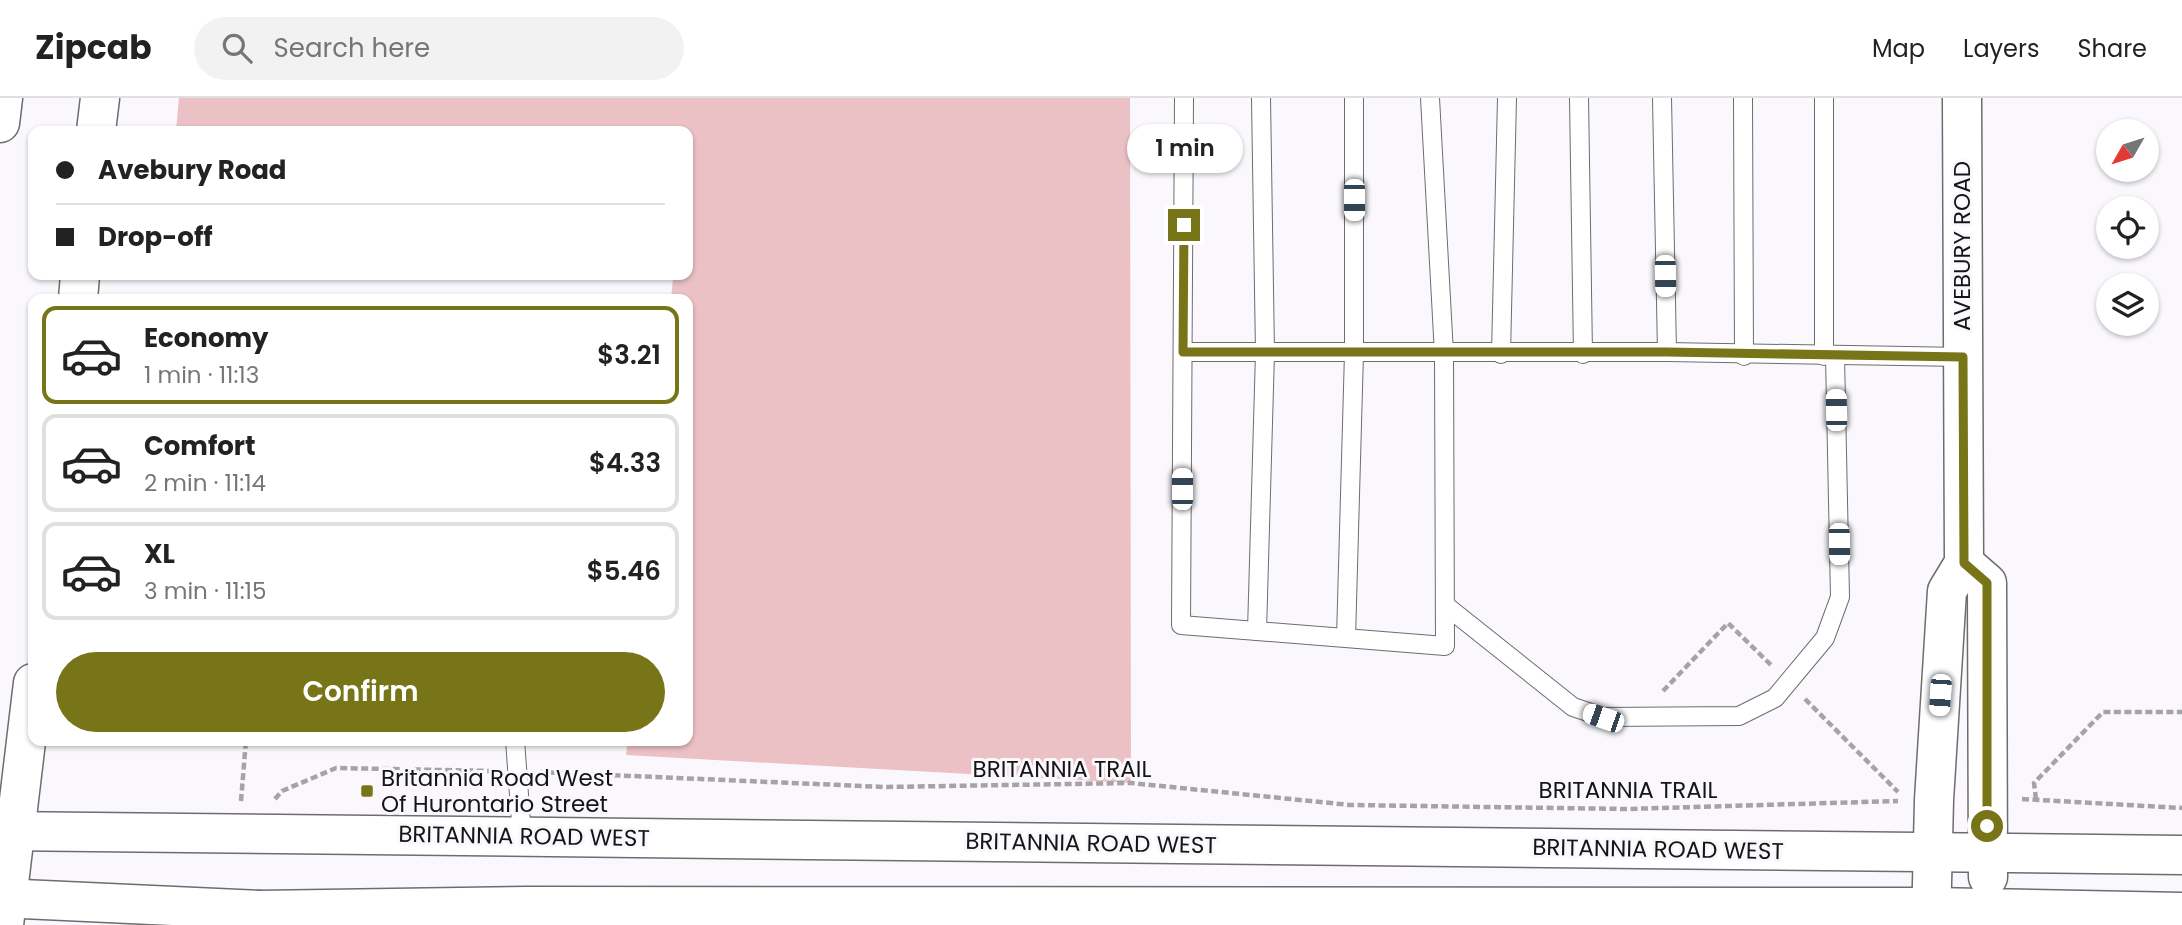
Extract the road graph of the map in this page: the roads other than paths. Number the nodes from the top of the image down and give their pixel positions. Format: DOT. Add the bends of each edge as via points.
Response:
graph roads {
  1 [pos="3,98"];
  2 [pos="100,98"];
  3 [pos="1184,98"];
  4 [pos="1261,98"];
  5 [pos="1354,98"];
  6 [pos="1430,98"];
  7 [pos="1507,98"];
  8 [pos="1579,98"];
  9 [pos="1662,98"];
  10 [pos="1743,98"];
  11 [pos="1824,98"];
  12 [pos="1962,98"];
  13 [pos="0,123"];
  14 [pos="97,126"];
  15 [pos="1183,352"];
  16 [pos="1667,352"];
  17 [pos="1265,353"];
  18 [pos="1354,353"];
  19 [pos="1444,354"];
  20 [pos="1502,354"];
  21 [pos="1583,354"];
  22 [pos="1744,356"];
  23 [pos="1830,356"];
  24 [pos="1963,357"];
  25 [pos="1964,563"];
  26 [pos="1445,605"];
  27 [pos="1256,631"];
  28 [pos="1346,638"];
  29 [pos="28,713"];
  30 [pos="515,746"];
  31 [pos="8,831"];
  32 [pos="522,836"];
  33 [pos="2182,855"];
  34 [pos="1932,890"];
  35 [pos="1987,892"];
  36 [pos="4,907"];
  37 [pos="258,910"];
  38 [pos="2182,912"];
  39 [pos="339,918"];
  40 [pos="201,925"];
  1 -- 13 [label="main road"];
  2 -- 14 [label="main road"];
  3 -- 15 [label="lane"];
  4 -- 17 [label="lane"];
  5 -- 18 [label="lane"];
  6 -- 19 [label="lane"];
  7 -- 20 [label="lane"];
  8 -- 21 [label="lane"];
  9 -- 16 [label="lane"];
  10 -- 22 [label="lane"];
  11 -- 23 [label="lane"];
  12 -- 24 [label="main road, AVEBURY ROAD"];
  15 -- 17 [label="lane"];
  15 -- 27 [label="lane" via="1181,625"];
  16 -- 21 [label="lane"];
  16 -- 22 [label="lane"];
  17 -- 18 [label="lane"];
  17 -- 27 [label="lane"];
  18 -- 19 [label="lane"];
  18 -- 28 [label="lane"];
  19 -- 20 [label="lane"];
  19 -- 26 [label="lane"];
  20 -- 21 [label="lane"];
  22 -- 23 [label="lane"];
  23 -- 24 [label="lane"];
  23 -- 26 [label="lane" via="1840,597 1825,638 1775,698 1739,716 1603,718 1573,707"];
  24 -- 25 [label="main road, AVEBURY ROAD"];
  25 -- 34 [label="main road, AVEBURY ROAD" via="1947,591"];
  25 -- 35 [label="main road" via="1987,583"];
  26 -- 28 [label="lane" via="1445,646"];
  27 -- 28 [label="lane"];
  29 -- 31 [label="main road"];
  30 -- 32 [label="lane"];
  31 -- 32 [label="main road, BRITANNIA ROAD WEST"];
  31 -- 36 [label="main road"];
  32 -- 34 [label="main road, BRITANNIA ROAD WEST"];
  33 -- 35 [label="main road, BRITANNIA ROAD WEST"];
  34 -- 35 [label="main road, BRITANNIA ROAD WEST"];
  34 -- 35 [label="main road, BRITANNIA ROAD WEST"];
  34 -- 39 [label="main road, BRITANNIA ROAD WEST" via="526,906"];
  35 -- 38 [label="main road, BRITANNIA ROAD WEST"];
  36 -- 37 [label="main road, BRITANNIA ROAD WEST"];
  37 -- 39 [label="main road, BRITANNIA ROAD WEST"];
  37 -- 40 [label="main road"];
}
